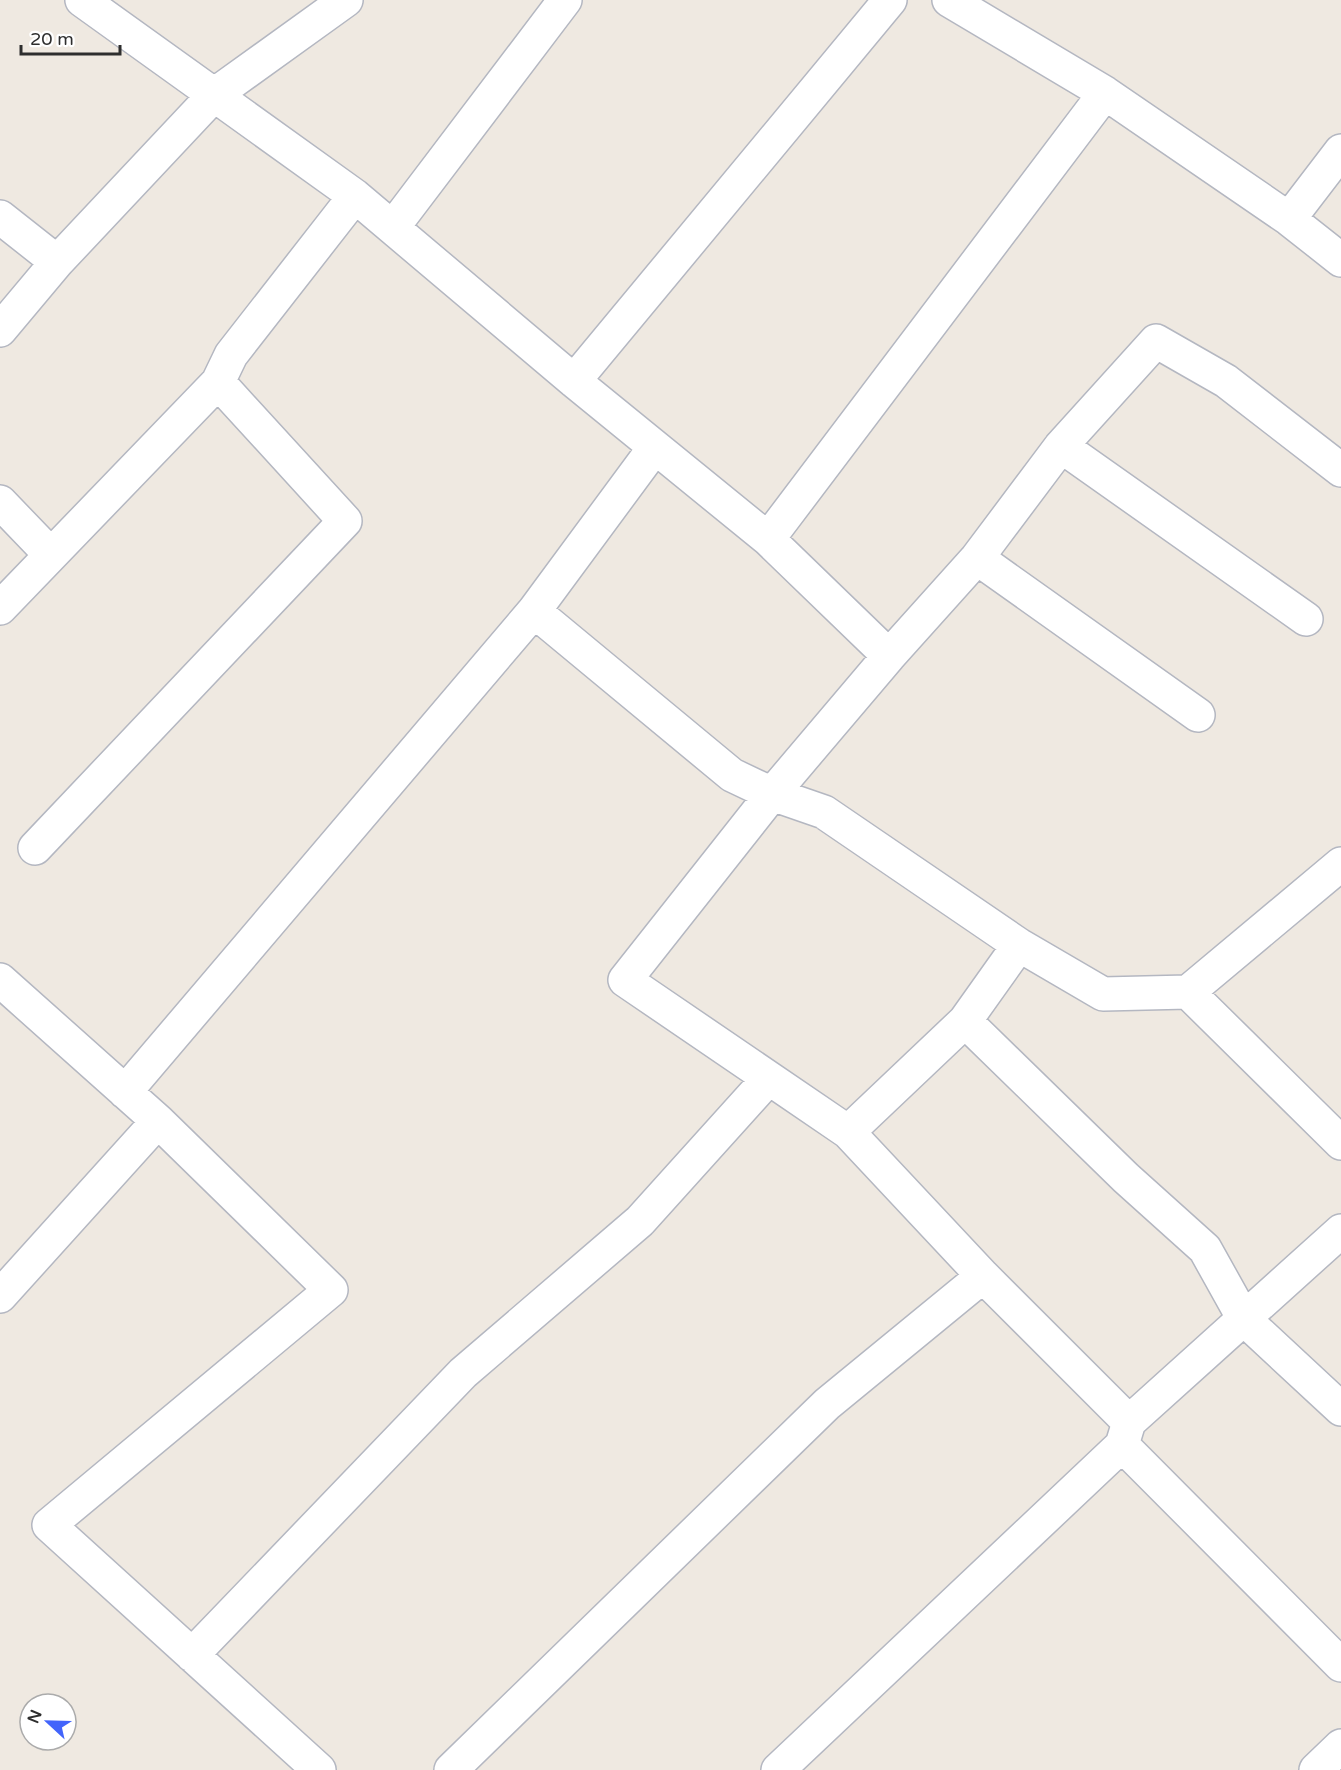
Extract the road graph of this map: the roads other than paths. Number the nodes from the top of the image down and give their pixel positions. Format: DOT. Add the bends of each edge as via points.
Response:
graph roads {
  1 [pos="82,0"];
  2 [pos="346,0"];
  3 [pos="564,0"];
  4 [pos="890,0"];
  5 [pos="949,0"];
  6 [pos="1105,93"];
  7 [pos="214,95"];
  8 [pos="1341,151"];
  9 [pos="355,196"];
  10 [pos="0,218"];
  11 [pos="1289,219"];
  12 [pos="393,227"];
  13 [pos="1341,260"];
  14 [pos="57,262"];
  15 [pos="0,330"];
  16 [pos="574,381"];
  17 [pos="218,382"];
  18 [pos="1061,446"];
  19 [pos="655,447"];
  20 [pos="1341,470"];
  21 [pos="0,502"];
  22 [pos="768,539"];
  23 [pos="51,555"];
  24 [pos="977,558"];
  25 [pos="0,608"];
  26 [pos="534,611"];
  27 [pos="1306,619"];
  28 [pos="889,656"];
  29 [pos="1197,715"];
  30 [pos="772,794"];
  31 [pos="35,848"];
  32 [pos="1341,864"];
  33 [pos="1019,945"];
  34 [pos="0,980"];
  35 [pos="1188,992"];
  36 [pos="965,1021"];
  37 [pos="768,1079"];
  38 [pos="125,1092"];
  39 [pos="158,1121"];
  40 [pos="848,1132"];
  41 [pos="1341,1143"];
  42 [pos="1341,1231"];
  43 [pos="983,1276"];
  44 [pos="0,1296"];
  45 [pos="1244,1319"];
  46 [pos="1341,1408"];
  47 [pos="1125,1434"];
  48 [pos="192,1655"];
  49 [pos="1341,1665"];
  50 [pos="1341,1746"];
  51 [pos="319,1770"];
  52 [pos="451,1770"];
  53 [pos="778,1770"];
  54 [pos="1316,1770"];
  1 -- 7 [label="street"];
  2 -- 7 [label="street"];
  3 -- 12 [label="street"];
  4 -- 16 [label="street"];
  5 -- 6 [label="street"];
  6 -- 11 [label="street"];
  6 -- 22 [label="street"];
  7 -- 9 [label="street"];
  7 -- 14 [label="street"];
  8 -- 11 [label="street"];
  9 -- 12 [label="street"];
  9 -- 17 [label="street" via="231,355"];
  10 -- 14 [label="street"];
  11 -- 13 [label="street"];
  12 -- 16 [label="street"];
  14 -- 15 [label="street"];
  16 -- 19 [label="street"];
  17 -- 23 [label="street"];
  17 -- 31 [label="street" via="345,520"];
  18 -- 20 [label="street" via="1156,341 1226,381"];
  18 -- 24 [label="street"];
  18 -- 27 [label="street"];
  19 -- 22 [label="street"];
  19 -- 26 [label="street"];
  21 -- 23 [label="street"];
  22 -- 28 [label="street"];
  23 -- 25 [label="street"];
  24 -- 28 [label="street"];
  24 -- 29 [label="street"];
  26 -- 30 [label="street" via="732,775"];
  26 -- 38 [label="street"];
  28 -- 30 [label="street"];
  30 -- 33 [label="street" via="824,812"];
  30 -- 37 [label="street" via="625,980"];
  32 -- 35 [label="street"];
  33 -- 35 [label="street" via="1103,994"];
  33 -- 36 [label="street"];
  34 -- 38 [label="street"];
  35 -- 41 [label="street"];
  36 -- 40 [label="street"];
  36 -- 45 [label="street" via="1126,1179 1205,1249"];
  37 -- 40 [label="street"];
  37 -- 48 [label="street" via="640,1221 463,1373"];
  38 -- 39 [label="street"];
  39 -- 44 [label="street"];
  39 -- 48 [label="street" via="331,1290 49,1525"];
  40 -- 43 [label="street"];
  42 -- 45 [label="street"];
  43 -- 47 [label="street"];
  43 -- 52 [label="street" via="827,1404"];
  45 -- 46 [label="street"];
  45 -- 47 [label="street"];
  47 -- 49 [label="street"];
  47 -- 53 [label="street"];
  48 -- 51 [label="street"];
  50 -- 54 [label="street"];
}
